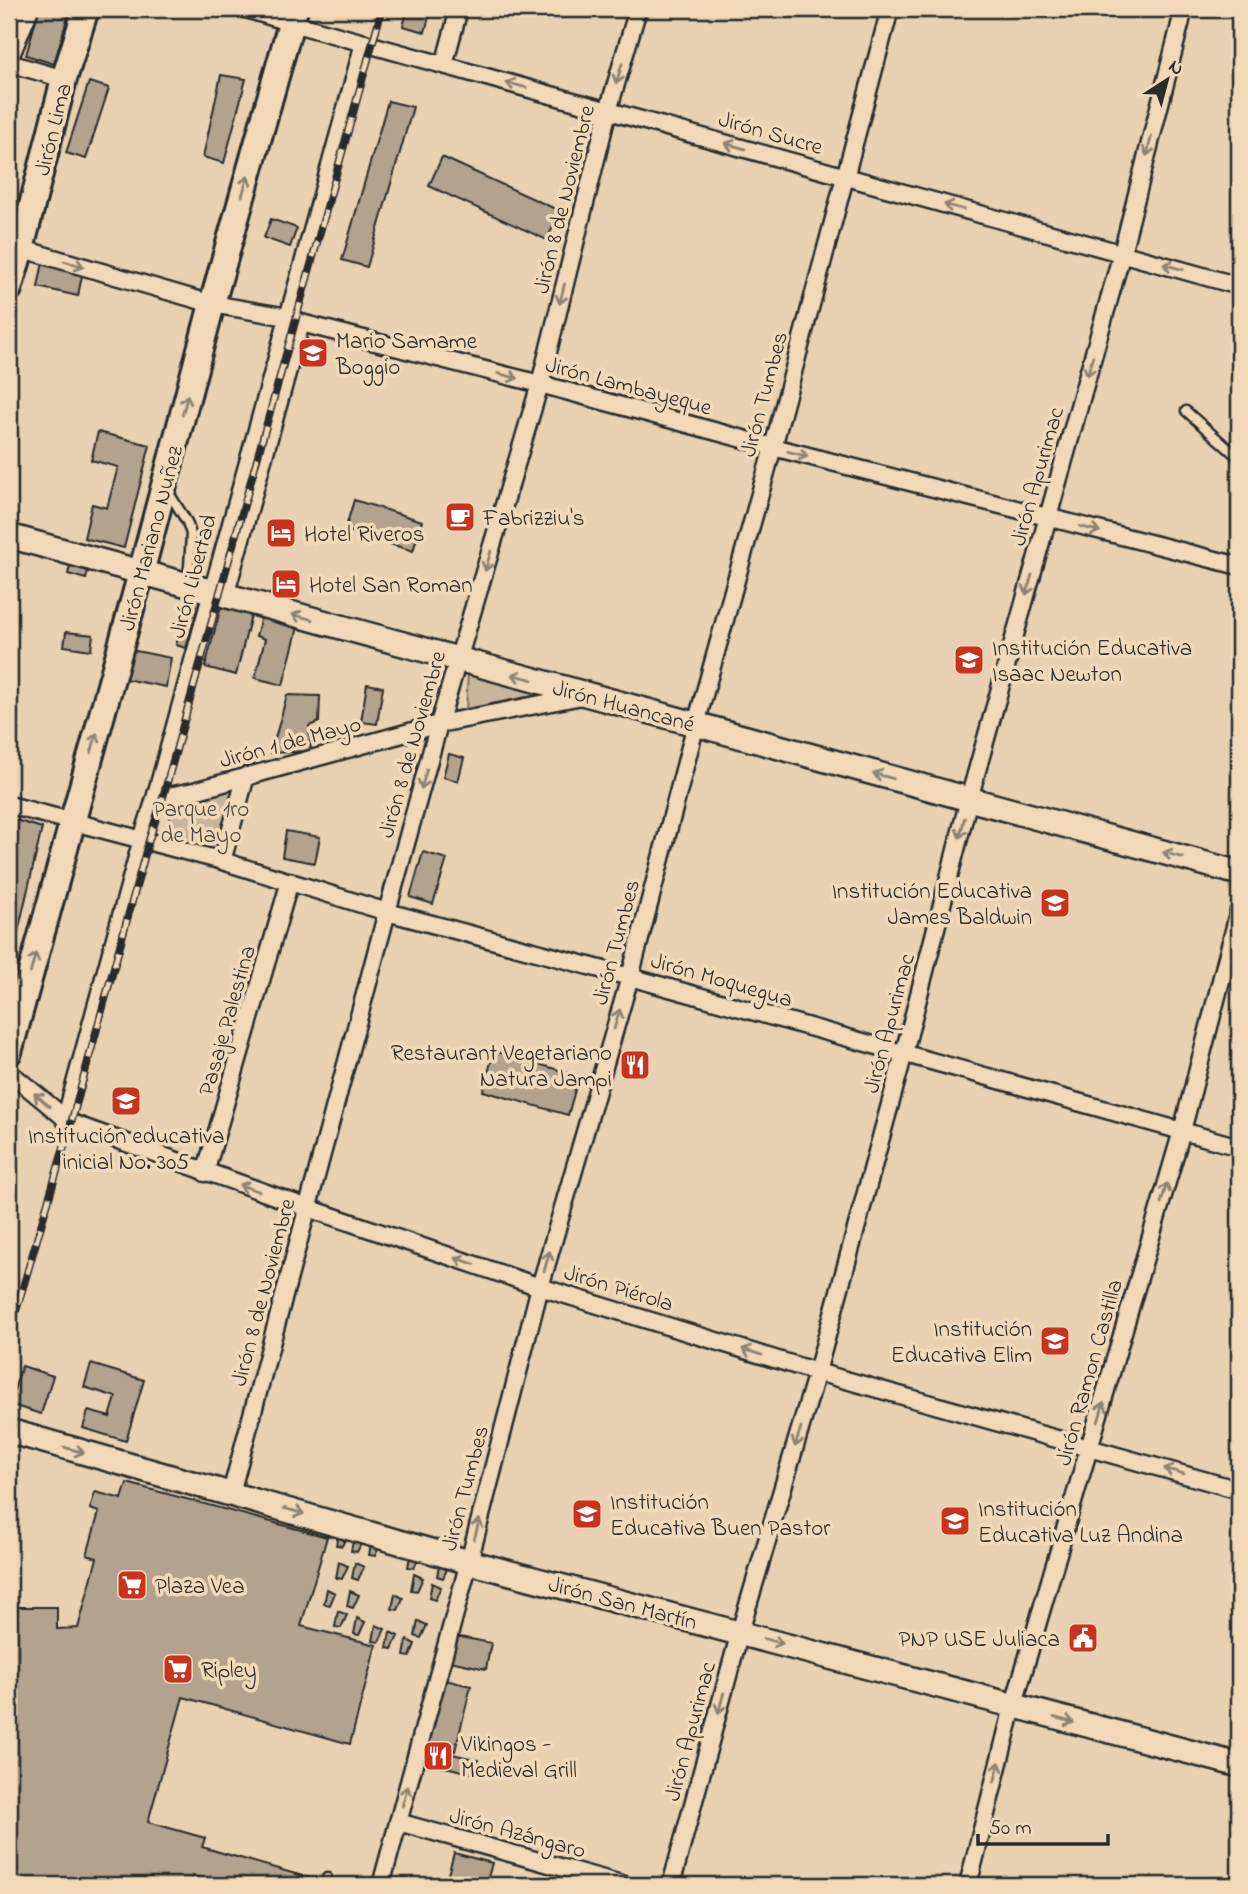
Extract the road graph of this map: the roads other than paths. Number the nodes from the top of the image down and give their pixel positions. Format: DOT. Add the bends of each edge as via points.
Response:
graph roads {
  1 [pos="30,9"];
  2 [pos="86,9"];
  3 [pos="246,9"];
  4 [pos="459,9"];
  5 [pos="638,9"];
  6 [pos="890,9"];
  7 [pos="1184,9"];
  8 [pos="293,16"];
  9 [pos="364,43"];
  10 [pos="9,61"];
  11 [pos="444,65"];
  12 [pos="65,79"];
  13 [pos="608,111"];
  14 [pos="845,177"];
  15 [pos="15,247"];
  16 [pos="1122,253"];
  17 [pos="1239,286"];
  18 [pos="9,289"];
  19 [pos="212,304"];
  20 [pos="294,320"];
  21 [pos="540,384"];
  22 [pos="1186,411"];
  23 [pos="773,447"];
  24 [pos="1239,458"];
  25 [pos="164,485"];
  26 [pos="1047,518"];
  27 [pos="9,536"];
  28 [pos="1239,566"];
  29 [pos="141,573"];
  30 [pos="188,586"];
  31 [pos="218,594"];
  32 [pos="459,660"];
  33 [pos="588,695"];
  34 [pos="439,724"];
  35 [pos="696,724"];
  36 [pos="246,776"];
  37 [pos="969,799"];
  38 [pos="154,802"];
  39 [pos="9,804"];
  40 [pos="72,820"];
  41 [pos="142,839"];
  42 [pos="222,861"];
  43 [pos="1239,873"];
  44 [pos="290,881"];
  45 [pos="1239,911"];
  46 [pos="387,912"];
  47 [pos="630,976"];
  48 [pos="9,1052"];
  49 [pos="904,1053"];
  50 [pos="9,1072"];
  51 [pos="65,1120"];
  52 [pos="1182,1131"];
  53 [pos="1239,1147"];
  54 [pos="205,1173"];
  55 [pos="308,1208"];
  56 [pos="540,1287"];
  57 [pos="817,1372"];
  58 [pos="9,1432"];
  59 [pos="1090,1448"];
  60 [pos="1239,1490"];
  61 [pos="231,1493"];
  62 [pos="469,1562"];
  63 [pos="740,1632"];
  64 [pos="1013,1707"];
  65 [pos="1239,1765"];
  66 [pos="398,1822"];
  67 [pos="380,1885"];
  68 [pos="625,1885"];
  69 [pos="671,1885"];
  70 [pos="968,1885"];
  1 -- 10 [label="street"];
  2 -- 12 [label="main road, Jirón Lima"];
  3 -- 8 [label="street, Jirón Sucre"];
  4 -- 11 [label="street"];
  5 -- 13 [label="street, Jirón 8 de Noviembre, one-way"];
  6 -- 14 [label="street, Jirón Tumbes"];
  7 -- 16 [label="street, Jirón Apurimac, one-way"];
  8 -- 9 [label="street, Jirón Sucre"];
  19 -- 8 [label="main road, Jirón Mariano Nuñez, one-way"];
  9 -- 11 [label="street, Jirón Sucre"];
  9 -- 20 [label="street"];
  10 -- 12 [label="street"];
  13 -- 11 [label="street, Jirón Sucre, one-way"];
  12 -- 15 [label="main road, Jirón Lima"];
  14 -- 13 [label="street, Jirón Sucre, one-way"];
  13 -- 21 [label="street, Jirón 8 de Noviembre, one-way"];
  16 -- 14 [label="street, Jirón Sucre, one-way"];
  14 -- 23 [label="street, Jirón Tumbes"];
  15 -- 18 [label="main road, Jirón Lima"];
  15 -- 19 [label="street, Jirón Lambayeque, one-way"];
  17 -- 16 [label="street, Jirón Sucre, one-way"];
  16 -- 26 [label="street, Jirón Apurimac, one-way"];
  19 -- 20 [label="street, Jirón Lambayeque"];
  25 -- 19 [label="main road, Jirón Mariano Nuñez, one-way"];
  20 -- 21 [label="street, Jirón Lambayeque, one-way"];
  20 -- 31 [label="street, Jirón Libertad"];
  21 -- 23 [label="street, Jirón Lambayeque"];
  21 -- 32 [label="street, Jirón 8 de Noviembre, one-way"];
  22 -- 24 [label="lane"];
  23 -- 26 [label="street, Jirón Lambayeque, one-way"];
  23 -- 35 [label="street, Jirón Tumbes"];
  25 -- 29 [label="main road, Jirón Mariano Nuñez"];
  25 -- 30 [label="lane" via="191,534"];
  26 -- 28 [label="street, Jirón Lambayeque, one-way"];
  26 -- 37 [label="street, Jirón Apurimac, one-way"];
  27 -- 29 [label="street, Jirón Huancané"];
  29 -- 30 [label="street, Jirón Huancané"];
  40 -- 29 [label="main road, Jirón Mariano Nuñez, one-way"];
  30 -- 31 [label="street, Jirón Huancané"];
  32 -- 31 [label="street, Jirón Huancané, one-way"];
  31 -- 38 [label="street, Jirón Libertad"];
  33 -- 32 [label="street, Jirón Huancané, one-way"];
  32 -- 34 [label="street, Jirón 8 de Noviembre"];
  33 -- 34 [label="street, Jirón 1 de Mayo"];
  33 -- 35 [label="street, Jirón Huancané"];
  34 -- 36 [label="street, Jirón 1 de Mayo"];
  34 -- 46 [label="street, Jirón 8 de Noviembre, one-way"];
  37 -- 35 [label="street, Jirón Huancané, one-way"];
  35 -- 47 [label="street, Jirón Tumbes"];
  36 -- 38 [label="street, Jirón 1 de Mayo"];
  36 -- 42 [label="street"];
  43 -- 37 [label="street, Jirón Huancané, one-way"];
  37 -- 49 [label="street, Jirón Apurimac, one-way"];
  38 -- 41 [label="street, Jirón Libertad"];
  39 -- 40 [label="street, Jirón Moquegua"];
  40 -- 41 [label="street, Jirón Moquegua"];
  48 -- 40 [label="main road, Jirón Mariano Nuñez, one-way"];
  41 -- 42 [label="street, Jirón Moquegua"];
  41 -- 51 [label="street, Jirón Libertad"];
  42 -- 44 [label="street, Jirón Moquegua"];
  44 -- 46 [label="street, Jirón Moquegua"];
  44 -- 54 [label="street, Pasaje Palestina"];
  45 -- 52 [label="street, Jirón Ramon Castilla"];
  46 -- 47 [label="street, Jirón Moquegua"];
  46 -- 55 [label="street, Jirón 8 de Noviembre"];
  47 -- 49 [label="street, Jirón Moquegua"];
  56 -- 47 [label="street, Jirón Tumbes, one-way"];
  49 -- 52 [label="street, Jirón Moquegua"];
  49 -- 57 [label="street, Jirón Apurimac"];
  51 -- 50 [label="street, Jirón Piérola, one-way"];
  51 -- 54 [label="street, Jirón Piérola"];
  52 -- 53 [label="street, Jirón Moquegua"];
  59 -- 52 [label="street, Jirón Ramon Castilla, one-way"];
  55 -- 54 [label="street, Jirón Piérola, one-way"];
  56 -- 55 [label="street, Jirón Piérola, one-way"];
  55 -- 61 [label="street, Jirón 8 de Noviembre"];
  57 -- 56 [label="street, Jirón Piérola, one-way"];
  62 -- 56 [label="street, Jirón Tumbes, one-way"];
  57 -- 59 [label="street, Jirón Piérola"];
  57 -- 63 [label="street, Jirón Apurimac, one-way"];
  58 -- 61 [label="street, Jirón San Martín, one-way"];
  60 -- 59 [label="street, Jirón Piérola, one-way"];
  59 -- 64 [label="street, Jirón Ramon Castilla"];
  61 -- 62 [label="street, Jirón San Martín, one-way"];
  62 -- 63 [label="street, Jirón San Martín"];
  66 -- 62 [label="street, Jirón Tumbes, one-way"];
  63 -- 64 [label="street, Jirón San Martín, one-way"];
  63 -- 69 [label="street, Jirón Apurimac, one-way"];
  64 -- 65 [label="street, Jirón San Martín, one-way"];
  70 -- 64 [label="street, Jirón Ramon Castilla, one-way"];
  66 -- 67 [label="street, Jirón Tumbes"];
  66 -- 68 [label="street, Jirón Azángaro"];
}
